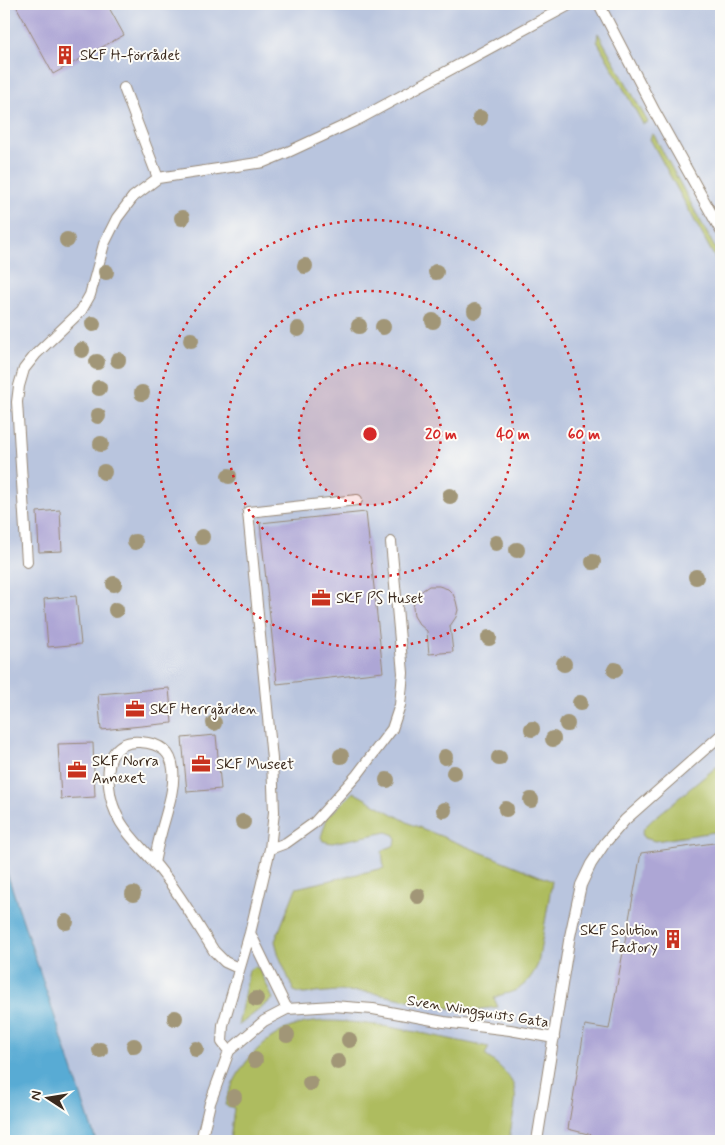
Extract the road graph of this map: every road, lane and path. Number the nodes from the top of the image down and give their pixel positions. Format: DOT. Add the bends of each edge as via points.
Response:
graph roads {
  1 [pos="571,4"];
  2 [pos="599,4"];
  3 [pos="124,88"];
  4 [pos="158,178"];
  5 [pos="721,231"];
  6 [pos="357,500"];
  7 [pos="391,542"];
  8 [pos="27,562"];
  9 [pos="721,735"];
  10 [pos="270,849"];
  11 [pos="154,863"];
  12 [pos="250,933"];
  13 [pos="238,968"];
  14 [pos="287,1010"];
  15 [pos="554,1038"];
  16 [pos="229,1051"];
  17 [pos="201,1141"];
  18 [pos="537,1141"];
  1 -- 4 [label="lane" via="359,119 288,152 264,162"];
  2 -- 5 [label="lane"];
  3 -- 4 [label="lane"];
  4 -- 8 [label="lane" via="133,197 117,218 104,244 90,295 82,310 24,369 17,402"];
  6 -- 10 [label="lane" via="248,512 272,758 274,812"];
  7 -- 10 [label="lane" via="403,673 400,705 392,729 314,823 286,843"];
  9 -- 15 [label="lane, Sven Wingquists Gata" via="625,820 591,864 575,908"];
  10 -- 12 [label="lane"];
  11 -- 11 [label="lane" via="170,805 173,767 162,747 151,742 126,743 116,748 111,759 110,798 128,833"];
  11 -- 13 [label="lane" via="214,950 225,962"];
  12 -- 13 [label="lane"];
  12 -- 14 [label="lane"];
  13 -- 16 [label="lane" via="223,1025 222,1042"];
  14 -- 15 [label="lane, Sven Wingquists Gata" via="332,1006 373,1009"];
  14 -- 16 [label="lane, Sven Wingquists Gata" via="264,1021"];
  15 -- 18 [label="lane"];
  16 -- 17 [label="lane, Sven Wingquists Gata" via="210,1103"];
}
